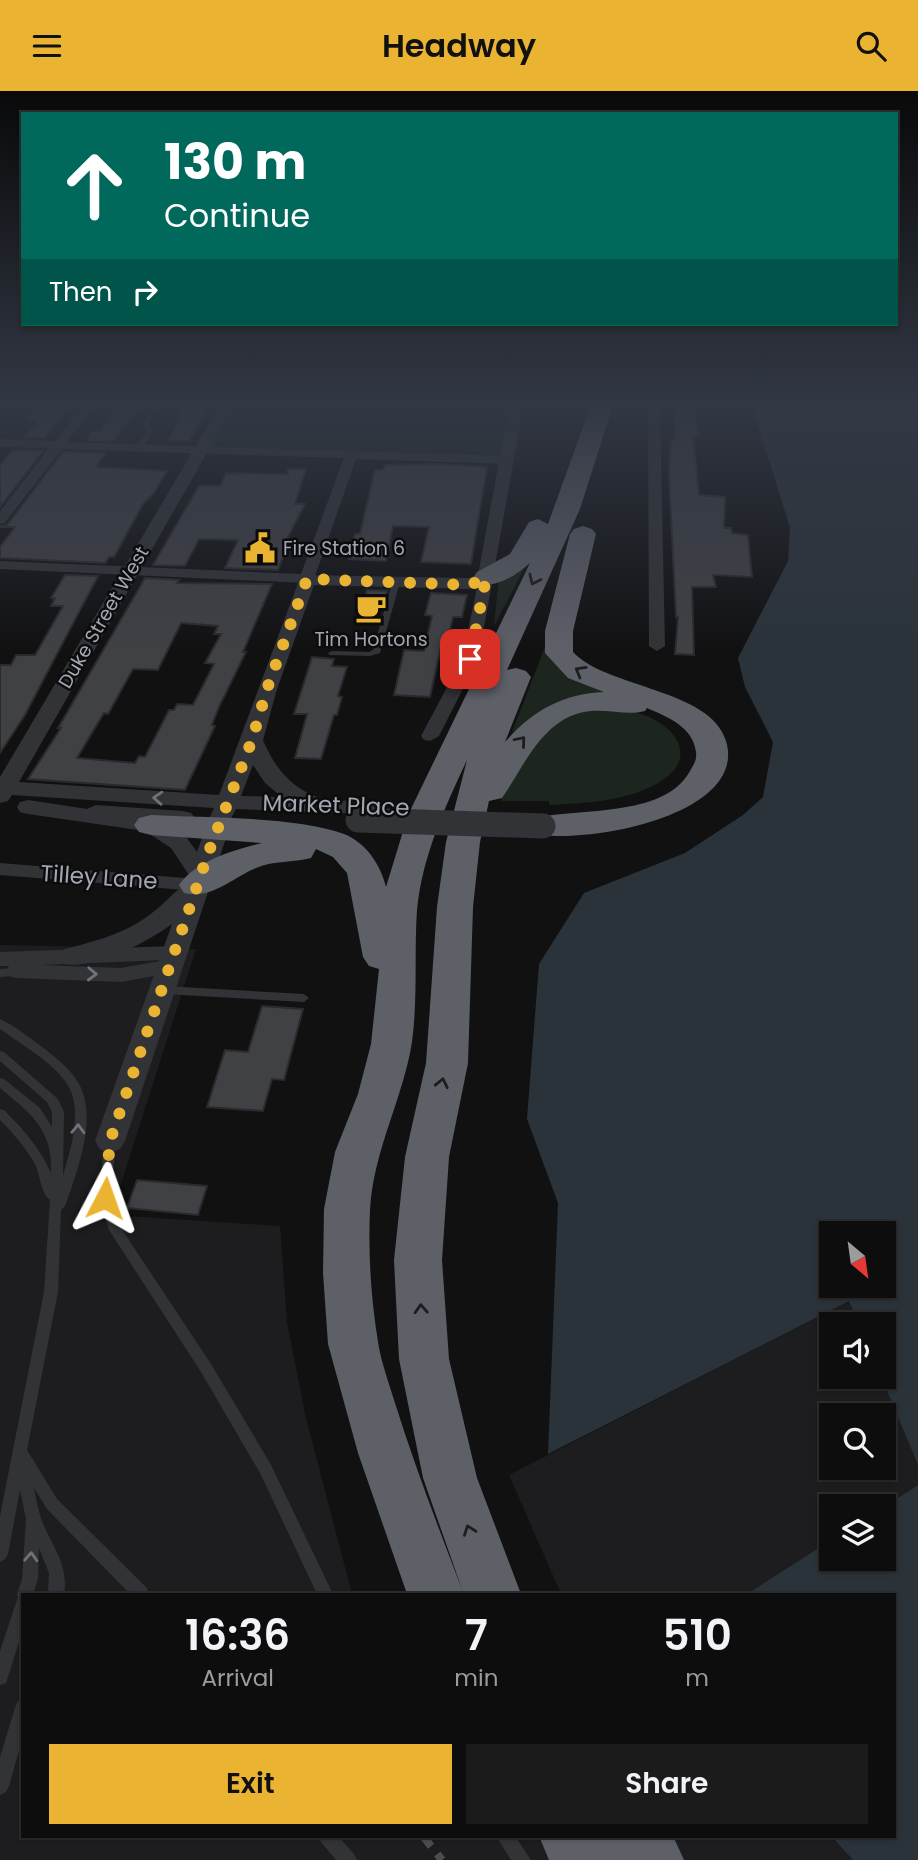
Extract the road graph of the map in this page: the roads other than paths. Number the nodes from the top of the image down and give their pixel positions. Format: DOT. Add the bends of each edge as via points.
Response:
graph roads {
  1 [pos="27,485"];
  2 [pos="180,485"];
  3 [pos="341,485"];
  4 [pos="503,485"];
  5 [pos="554,485"];
  6 [pos="576,485"];
  7 [pos="599,485"];
  8 [pos="653,485"];
  9 [pos="0,520"];
  10 [pos="583,534"];
  11 [pos="0,565"];
  12 [pos="130,570"];
  13 [pos="486,578"];
  14 [pos="307,579"];
  15 [pos="396,582"];
  16 [pos="657,646"];
  17 [pos="332,653"];
  18 [pos="252,740"];
  19 [pos="438,751"];
  20 [pos="1,794"];
  21 [pos="330,805"];
  22 [pos="28,807"];
  23 [pos="361,813"];
  24 [pos="221,817"];
  25 [pos="545,818"];
  26 [pos="151,825"];
  27 [pos="463,842"];
  28 [pos="0,869"];
  29 [pos="199,879"];
  30 [pos="370,891"];
  31 [pos="68,957"];
  32 [pos="0,959"];
  33 [pos="168,970"];
  34 [pos="0,971"];
  35 [pos="304,997"];
  36 [pos="0,1023"];
  37 [pos="0,1055"];
  38 [pos="0,1081"];
  39 [pos="0,1113"];
  40 [pos="110,1141"];
  41 [pos="357,1152"];
  42 [pos="58,1154"];
  43 [pos="55,1218"];
  44 [pos="20,1451"];
  45 [pos="384,1453"];
  46 [pos="9,1506"];
  47 [pos="33,1519"];
  48 [pos="0,1520"];
  49 [pos="0,1554"];
  50 [pos="26,1593"];
  51 [pos="56,1593"];
  52 [pos="140,1593"];
  53 [pos="325,1593"];
  54 [pos="435,1593"];
  55 [pos="492,1593"];
  56 [pos="21,1609"];
  57 [pos="0,1677"];
  58 [pos="21,1715"];
  59 [pos="0,1786"];
  60 [pos="329,1838"];
  61 [pos="506,1838"];
  62 [pos="572,1838"];
  63 [pos="635,1838"];
  64 [pos="348,1860"];
  65 [pos="522,1860"];
  66 [pos="587,1860"];
  67 [pos="651,1860"];
  1 -- 9 [label="street"];
  2 -- 12 [label="street, Duke Street West"];
  3 -- 14 [label="street"];
  4 -- 13 [label="street"];
  5 -- 13 [label="highway" via="524,557"];
  6 -- 19 [label="highway, one-way" via="568,509"];
  7 -- 10 [label="highway"];
  8 -- 16 [label="street"];
  25 -- 10 [label="highway, one-way" via="601,821 658,808 698,785 712,757 710,742 692,718 674,706 575,670 559,653 559,631"];
  10 -- 27 [label="highway" via="498,716"];
  11 -- 12 [label="street"];
  12 -- 14 [label="street"];
  12 -- 20 [label="street, Duke Street West"];
  13 -- 15 [label="street" via="470,585"];
  13 -- 19 [label="street" via="470,659"];
  14 -- 15 [label="street"];
  14 -- 18 [label="street"];
  15 -- 17 [label="lane" via="377,651"];
  18 -- 21 [label="street" via="262,765 276,782 294,794"];
  18 -- 24 [label="street"];
  19 -- 41 [label="highway" via="399,909 391,1044 379,1094"];
  19 -- 45 [label="highway" via="418,915 411,1045 383,1154 371,1226 369,1310"];
  20 -- 22 [label="street, Market Place"];
  24 -- 20 [label="street, Market Place, one-way"];
  21 -- 23 [label="street, Market Place"];
  21 -- 24 [label="street, Market Place"];
  22 -- 24 [label="street, Market Place"];
  22 -- 26 [label="street"];
  23 -- 24 [label="street, Market Place"];
  23 -- 25 [label="street, Market Place, bridge"];
  24 -- 26 [label="highway"];
  24 -- 29 [label="street"];
  24 -- 30 [label="highway" via="333,842 356,859"];
  27 -- 25 [label="highway, one-way" via="518,742 544,718 580,704 626,703 667,717 689,739 693,753 689,765 672,785 653,795"];
  26 -- 29 [label="street" via="179,843"];
  55 -- 27 [label="highway, one-way" via="450,1478 424,1359 418,1260 427,1157 447,1063"];
  28 -- 29 [label="street, Tilley Lane"];
  29 -- 30 [label="highway" via="249,857 290,849 325,856 354,874"];
  29 -- 31 [label="street" via="150,930 102,951"];
  29 -- 33 [label="street"];
  30 -- 41 [label="highway" via="381,944 382,1025"];
  31 -- 32 [label="street"];
  31 -- 33 [label="street"];
  34 -- 33 [label="street, one-way" via="121,975"];
  33 -- 35 [label="lane"];
  33 -- 40 [label="street"];
  43 -- 36 [label="lane, one-way" via="78,1149 75,1087"];
  37 -- 42 [label="lane" via="52,1099 58,1112"];
  38 -- 42 [label="lane" via="36,1111"];
  39 -- 43 [label="lane" via="35,1150 48,1174"];
  40 -- 53 [label="lane" via="105,1198 115,1230 265,1468"];
  41 -- 45 [label="highway" via="347,1209 353,1344"];
  42 -- 43 [label="lane"];
  43 -- 44 [label="lane" via="51,1291"];
  44 -- 46 [label="lane"];
  44 -- 47 [label="lane"];
  44 -- 52 [label="lane" via="52,1504"];
  45 -- 54 [label="highway"];
  46 -- 48 [label="lane"];
  46 -- 49 [label="lane"];
  50 -- 47 [label="lane, one-way"];
  47 -- 51 [label="lane" via="53,1556"];
  56 -- 57 [label="lane"];
  58 -- 59 [label="lane"];
  60 -- 64 [label="lane"];
  61 -- 65 [label="lane"];
  62 -- 66 [label="highway"];
  63 -- 67 [label="highway"];
}
